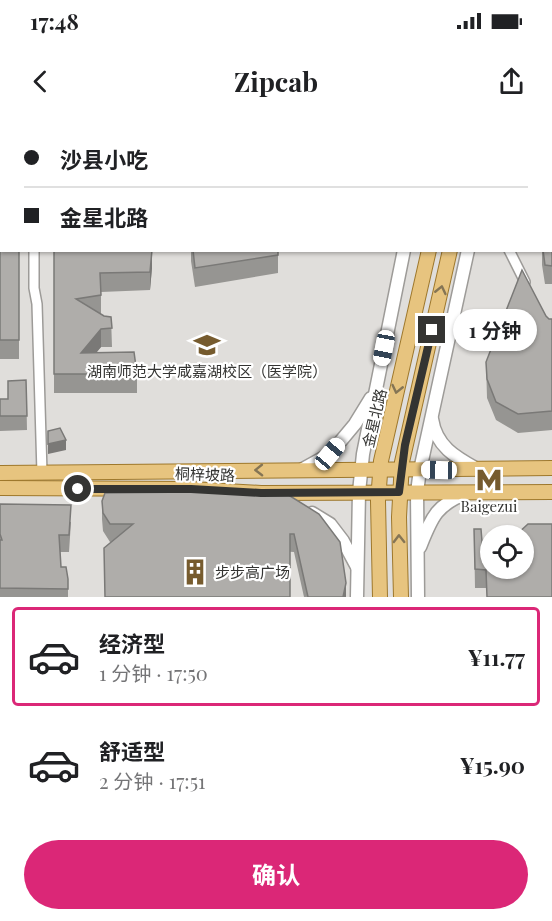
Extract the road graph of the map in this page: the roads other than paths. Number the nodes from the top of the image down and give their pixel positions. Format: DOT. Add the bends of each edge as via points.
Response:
graph roads {
  1 [pos="34,252"];
  2 [pos="404,252"];
  3 [pos="429,252"];
  4 [pos="450,252"];
  5 [pos="468,252"];
  6 [pos="510,252"];
  7 [pos="530,291"];
  8 [pos="375,392"];
  9 [pos="432,416"];
  10 [pos="552,468"];
  11 [pos="477,469"];
  12 [pos="300,470"];
  13 [pos="361,470"];
  14 [pos="380,470"];
  15 [pos="402,470"];
  16 [pos="420,470"];
  17 [pos="0,473"];
  18 [pos="42,473"];
  19 [pos="0,488"];
  20 [pos="359,492"];
  21 [pos="378,492"];
  22 [pos="399,492"];
  23 [pos="417,492"];
  24 [pos="468,492"];
  25 [pos="552,492"];
  26 [pos="261,493"];
  27 [pos="417,554"];
  28 [pos="357,567"];
  29 [pos="357,597"];
  30 [pos="380,597"];
  31 [pos="400,597"];
  32 [pos="418,597"];
  1 -- 18 [label="street"];
  2 -- 8 [label="street"];
  3 -- 14 [label="main road, 金星北路, one-way"];
  15 -- 4 [label="main road, one-way"];
  5 -- 9 [label="street"];
  6 -- 7 [label="street"];
  8 -- 12 [label="street" via="330,454"];
  8 -- 13 [label="street"];
  9 -- 11 [label="street" via="441,442 454,456"];
  9 -- 16 [label="street"];
  10 -- 11 [label="main road, 桐梓坡路"];
  11 -- 16 [label="main road, 桐梓坡路"];
  12 -- 13 [label="main road, 桐梓坡路"];
  12 -- 18 [label="main road, 桐梓坡路, one-way"];
  13 -- 14 [label="main road, 桐梓坡路"];
  13 -- 20 [label="street"];
  14 -- 15 [label="main road, 桐梓坡路"];
  14 -- 21 [label="main road, 金星北路"];
  15 -- 16 [label="main road, 桐梓坡路"];
  15 -- 22 [label="main road"];
  16 -- 23 [label="street"];
  17 -- 18 [label="main road, 桐梓坡路"];
  19 -- 26 [label="main road, 桐梓坡路"];
  20 -- 21 [label="main road, 桐梓坡路"];
  20 -- 26 [label="main road, 桐梓坡路"];
  20 -- 28 [label="street"];
  21 -- 22 [label="main road, 桐梓坡路"];
  21 -- 30 [label="main road, 金星北路"];
  22 -- 23 [label="main road, 桐梓坡路"];
  31 -- 22 [label="main road, one-way"];
  23 -- 24 [label="main road, 桐梓坡路"];
  23 -- 27 [label="street"];
  24 -- 25 [label="main road, 桐梓坡路"];
  24 -- 27 [label="street" via="440,508"];
  26 -- 28 [label="street" via="298,504 330,524"];
  27 -- 32 [label="street"];
  28 -- 29 [label="street"];
}
